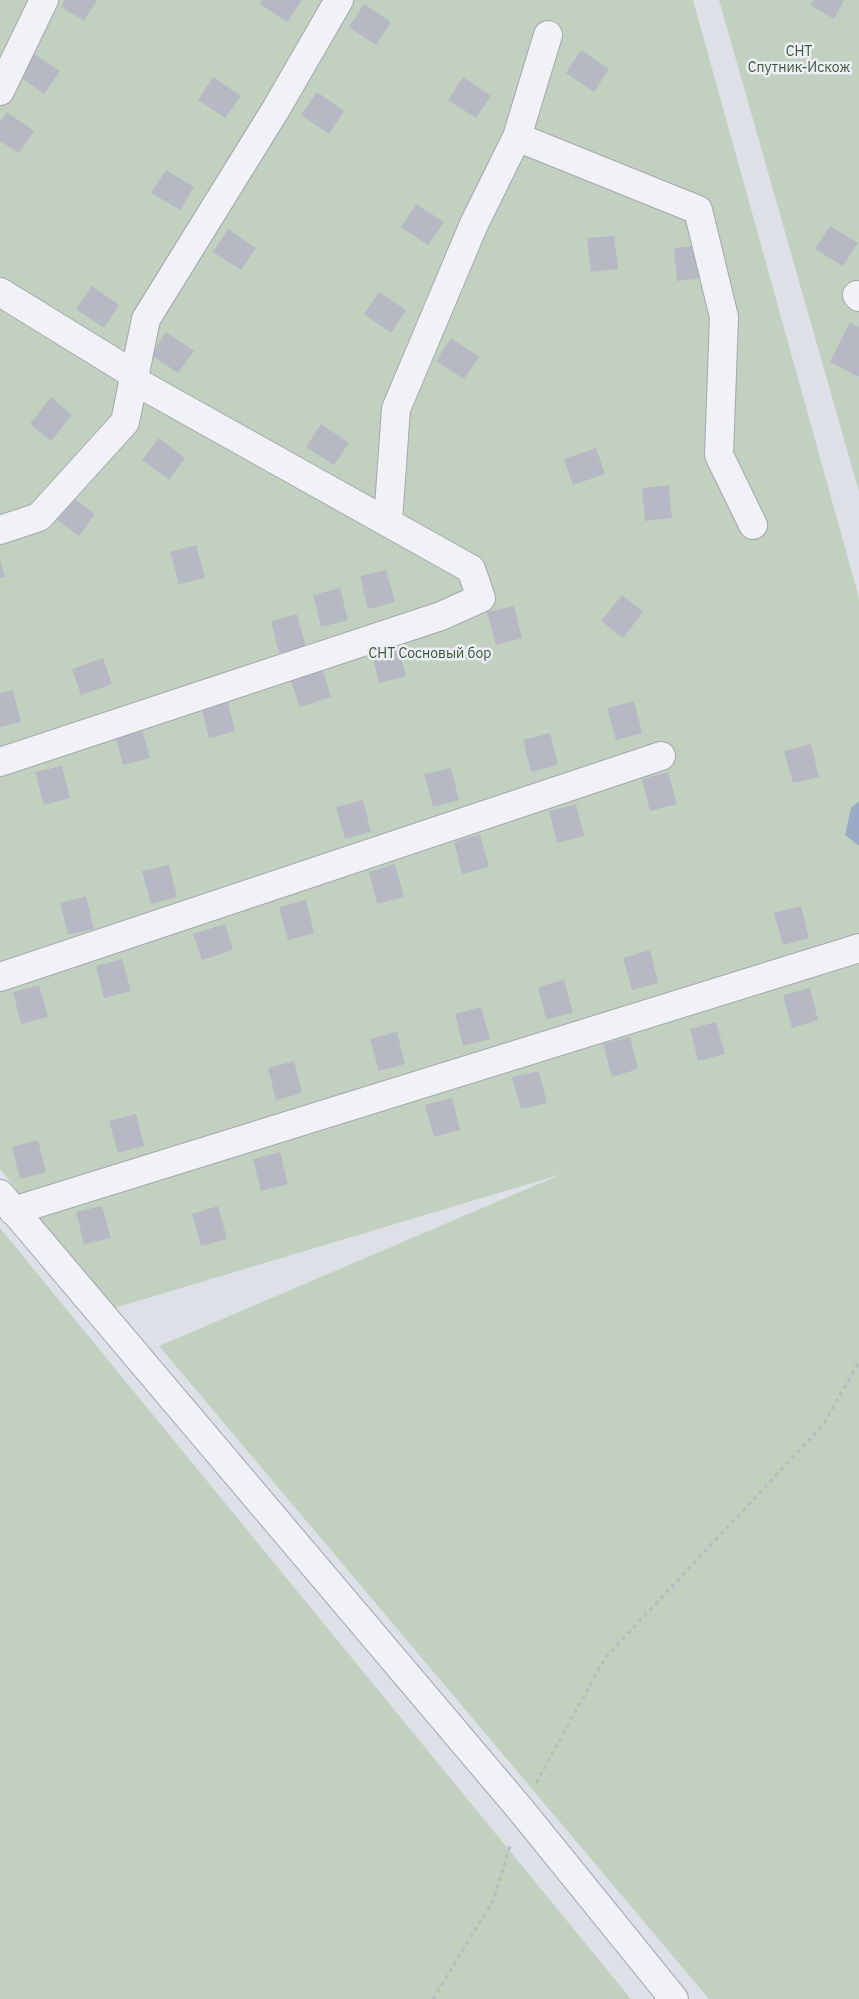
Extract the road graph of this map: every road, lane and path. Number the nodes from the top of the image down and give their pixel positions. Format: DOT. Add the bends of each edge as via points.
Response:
graph roads {
  1 [pos="44,0"];
  2 [pos="339,0"];
  3 [pos="548,35"];
  4 [pos="0,91"];
  5 [pos="516,137"];
  6 [pos="0,292"];
  7 [pos="132,380"];
  8 [pos="388,521"];
  9 [pos="753,525"];
  10 [pos="0,530"];
  11 [pos="661,756"];
  12 [pos="0,762"];
  13 [pos="859,948"];
  14 [pos="0,977"];
  15 [pos="7,1202"];
  16 [pos="859,1362"];
  17 [pos="521,1810"];
  18 [pos="433,1999"];
  19 [pos="674,1999"];
  1 -- 4 [label="street"];
  2 -- 7 [label="street" via="276,109 146,319"];
  3 -- 5 [label="street"];
  5 -- 8 [label="street" via="474,224 396,408"];
  5 -- 9 [label="street" via="698,210 724,317 719,455"];
  6 -- 7 [label="street" via="130,372"];
  7 -- 8 [label="street"];
  7 -- 10 [label="street" via="125,422 40,517"];
  8 -- 12 [label="street" via="471,569 481,598 441,616"];
  11 -- 14 [label="street"];
  13 -- 15 [label="street"];
  15 -- 17 [label="street"];
  16 -- 17 [label="path" via="823,1425 605,1658"];
  17 -- 18 [label="path" via="493,1901"];
  17 -- 19 [label="street"];
}
